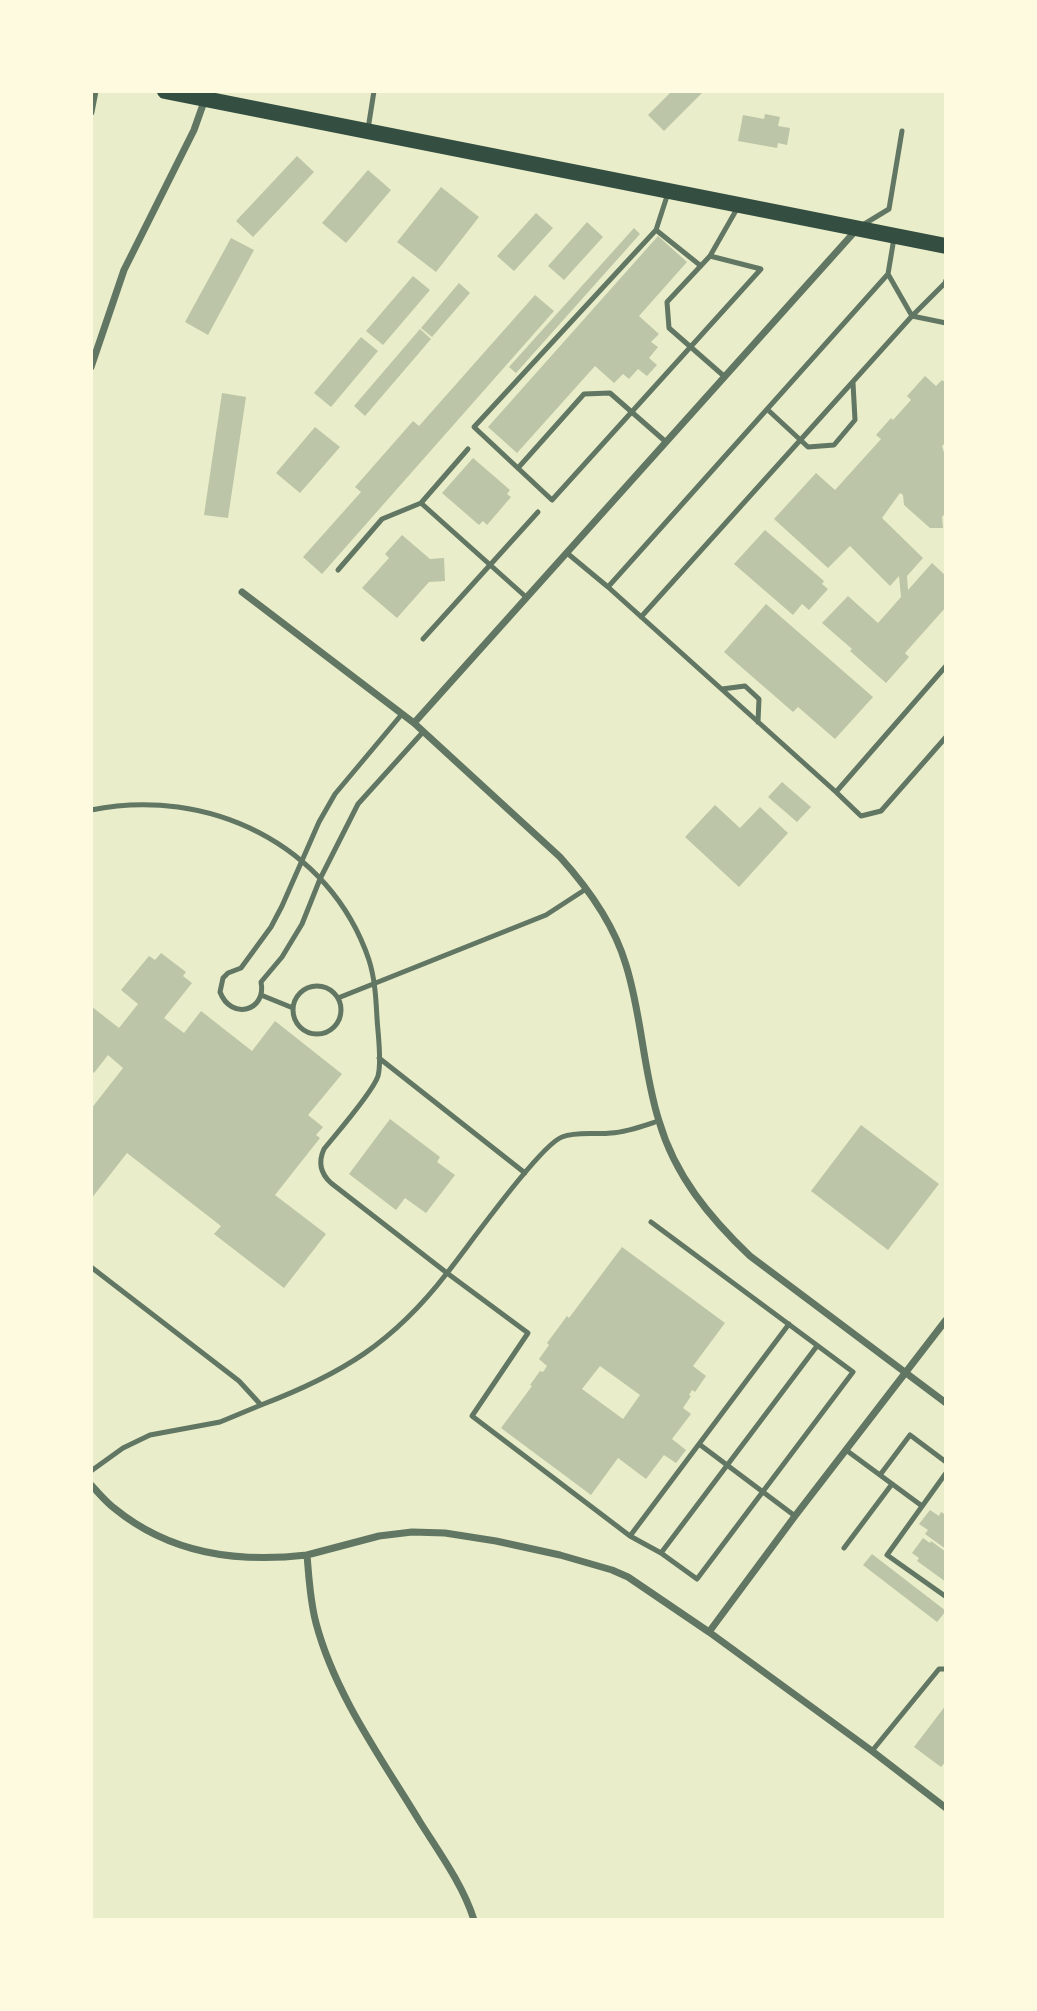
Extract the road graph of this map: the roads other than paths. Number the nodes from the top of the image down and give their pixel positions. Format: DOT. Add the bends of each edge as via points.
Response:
graph roads {
  1 [pos="95,91"];
  2 [pos="165,91"];
  3 [pos="374,91"];
  4 [pos="196,96"];
  5 [pos="91,112"];
  6 [pos="902,131"];
  7 [pos="368,132"];
  8 [pos="669,190"];
  9 [pos="740,204"];
  10 [pos="859,228"];
  11 [pos="656,230"];
  12 [pos="895,235"];
  13 [pos="946,246"];
  14 [pos="710,256"];
  15 [pos="701,266"];
  16 [pos="888,274"];
  17 [pos="946,282"];
  18 [pos="912,316"];
  19 [pos="946,323"];
  20 [pos="691,347"];
  21 [pos="91,367"];
  22 [pos="725,377"];
  23 [pos="853,382"];
  24 [pos="768,410"];
  25 [pos="632,412"];
  26 [pos="800,441"];
  27 [pos="666,442"];
  28 [pos="468,449"];
  29 [pos="518,468"];
  30 [pos="421,503"];
  31 [pos="538,512"];
  32 [pos="567,553"];
  33 [pos="490,566"];
  34 [pos="338,570"];
  35 [pos="608,587"];
  36 [pos="242,592"];
  37 [pos="526,597"];
  38 [pos="641,617"];
  39 [pos="424,639"];
  40 [pos="946,666"];
  41 [pos="722,689"];
  42 [pos="402,714"];
  43 [pos="758,722"];
  44 [pos="414,723"];
  45 [pos="423,732"];
  46 [pos="946,737"];
  47 [pos="836,792"];
  48 [pos="91,810"];
  49 [pos="301,860"];
  50 [pos="320,879"];
  51 [pos="586,888"];
  52 [pos="374,983"];
  53 [pos="261,995"];
  54 [pos="338,998"];
  55 [pos="293,1008"];
  56 [pos="379,1058"];
  57 [pos="659,1121"];
  58 [pos="525,1173"];
  59 [pos="651,1223"];
  60 [pos="91,1267"];
  61 [pos="447,1273"];
  62 [pos="946,1320"];
  63 [pos="789,1324"];
  64 [pos="817,1346"];
  65 [pos="906,1373"];
  66 [pos="946,1403"];
  67 [pos="261,1405"];
  68 [pos="699,1444"];
  69 [pos="846,1450"];
  70 [pos="946,1462"];
  71 [pos="727,1465"];
  72 [pos="91,1471"];
  73 [pos="946,1473"];
  74 [pos="880,1475"];
  75 [pos="892,1484"];
  76 [pos="91,1485"];
  77 [pos="763,1492"];
  78 [pos="922,1506"];
  79 [pos="795,1516"];
  80 [pos="630,1536"];
  81 [pos="844,1548"];
  82 [pos="662,1553"];
  83 [pos="307,1555"];
  84 [pos="945,1596"];
  85 [pos="709,1632"];
  86 [pos="946,1669"];
  87 [pos="872,1751"];
  88 [pos="946,1808"];
  89 [pos="474,1920"];
  1 -- 5 [label="street"];
  2 -- 4 [label="main road"];
  3 -- 7 [label="lane"];
  4 -- 7 [label="main road"];
  4 -- 21 [label="street" via="194,130 124,270"];
  6 -- 10 [label="lane" via="889,209"];
  7 -- 8 [label="main road"];
  8 -- 9 [label="main road"];
  8 -- 11 [label="lane"];
  9 -- 10 [label="main road"];
  9 -- 14 [label="lane"];
  10 -- 12 [label="main road"];
  10 -- 22 [label="street"];
  11 -- 15 [label="lane"];
  11 -- 29 [label="lane" via="474,428"];
  12 -- 13 [label="main road"];
  12 -- 16 [label="lane"];
  14 -- 15 [label="lane"];
  14 -- 20 [label="lane" via="761,269"];
  15 -- 20 [label="lane" via="667,302 669,328"];
  16 -- 18 [label="lane"];
  16 -- 24 [label="lane"];
  17 -- 18 [label="lane"];
  18 -- 19 [label="lane"];
  18 -- 23 [label="lane"];
  20 -- 22 [label="lane"];
  20 -- 25 [label="lane"];
  22 -- 27 [label="street"];
  23 -- 26 [label="lane"];
  23 -- 26 [label="lane" via="855,420 834,445 807,447"];
  24 -- 26 [label="lane"];
  24 -- 35 [label="lane"];
  25 -- 27 [label="lane"];
  25 -- 29 [label="lane" via="610,393 584,394"];
  25 -- 29 [label="lane" via="552,499"];
  26 -- 38 [label="lane"];
  27 -- 32 [label="street"];
  28 -- 30 [label="lane"];
  30 -- 33 [label="lane"];
  30 -- 34 [label="lane" via="382,519"];
  31 -- 33 [label="lane"];
  32 -- 35 [label="lane"];
  32 -- 37 [label="street"];
  33 -- 37 [label="lane"];
  33 -- 39 [label="lane"];
  35 -- 38 [label="lane"];
  36 -- 42 [label="street"];
  37 -- 44 [label="street"];
  38 -- 41 [label="lane"];
  40 -- 47 [label="lane"];
  41 -- 43 [label="lane"];
  41 -- 43 [label="lane" via="745,686 759,699"];
  42 -- 44 [label="street"];
  42 -- 49 [label="lane" via="335,794"];
  43 -- 47 [label="lane"];
  44 -- 45 [label="street"];
  45 -- 50 [label="lane" via="358,804"];
  45 -- 51 [label="street" via="560,857"];
  46 -- 47 [label="lane" via="881,811 862,816"];
  48 -- 49 [label="lane" via="149,804 215,814 252,828"];
  49 -- 50 [label="lane"];
  49 -- 53 [label="lane" via="267,933 241,968 228,973 220,985 223,999 234,1009 254,1006"];
  50 -- 52 [label="lane" via="353,925"];
  50 -- 53 [label="lane" via="293,940 261,982"];
  51 -- 52 [label="lane" via="546,915"];
  51 -- 57 [label="street" via="608,922 626,965"];
  52 -- 54 [label="lane"];
  52 -- 56 [label="lane"];
  53 -- 55 [label="lane"];
  54 -- 55 [label="lane" via="330,989 315,986 300,993"];
  54 -- 55 [label="lane" via="342,1009 338,1023 319,1035 297,1024"];
  56 -- 58 [label="lane"];
  56 -- 61 [label="lane" via="375,1084 324,1149 321,1172"];
  57 -- 58 [label="lane" via="617,1132 564,1136 550,1144"];
  57 -- 65 [label="street" via="692,1192 726,1233"];
  58 -- 61 [label="lane"];
  59 -- 63 [label="lane"];
  60 -- 67 [label="lane" via="239,1381"];
  61 -- 67 [label="lane" via="407,1320 359,1358 304,1389"];
  61 -- 80 [label="lane" via="528,1333 472,1416"];
  62 -- 65 [label="street"];
  63 -- 64 [label="lane"];
  63 -- 68 [label="lane"];
  64 -- 71 [label="lane"];
  64 -- 77 [label="lane" via="853,1372"];
  65 -- 66 [label="street"];
  65 -- 69 [label="street"];
  67 -- 72 [label="lane" via="220,1422 150,1435"];
  68 -- 71 [label="lane"];
  68 -- 80 [label="lane"];
  69 -- 74 [label="lane"];
  69 -- 79 [label="street"];
  70 -- 74 [label="lane" via="910,1435"];
  71 -- 77 [label="lane"];
  71 -- 82 [label="lane"];
  73 -- 78 [label="lane"];
  74 -- 75 [label="lane"];
  75 -- 78 [label="lane"];
  75 -- 81 [label="lane"];
  76 -- 83 [label="street" via="114,1508 157,1536 192,1550 273,1559"];
  77 -- 79 [label="lane"];
  77 -- 82 [label="lane" via="697,1579"];
  78 -- 84 [label="lane" via="887,1555"];
  79 -- 85 [label="street"];
  80 -- 82 [label="lane"];
  83 -- 85 [label="street" via="412,1532 496,1541 612,1570"];
  83 -- 89 [label="street" via="315,1622 338,1682"];
  85 -- 87 [label="street"];
  86 -- 87 [label="lane" via="939,1669"];
  87 -- 88 [label="street"];
}
